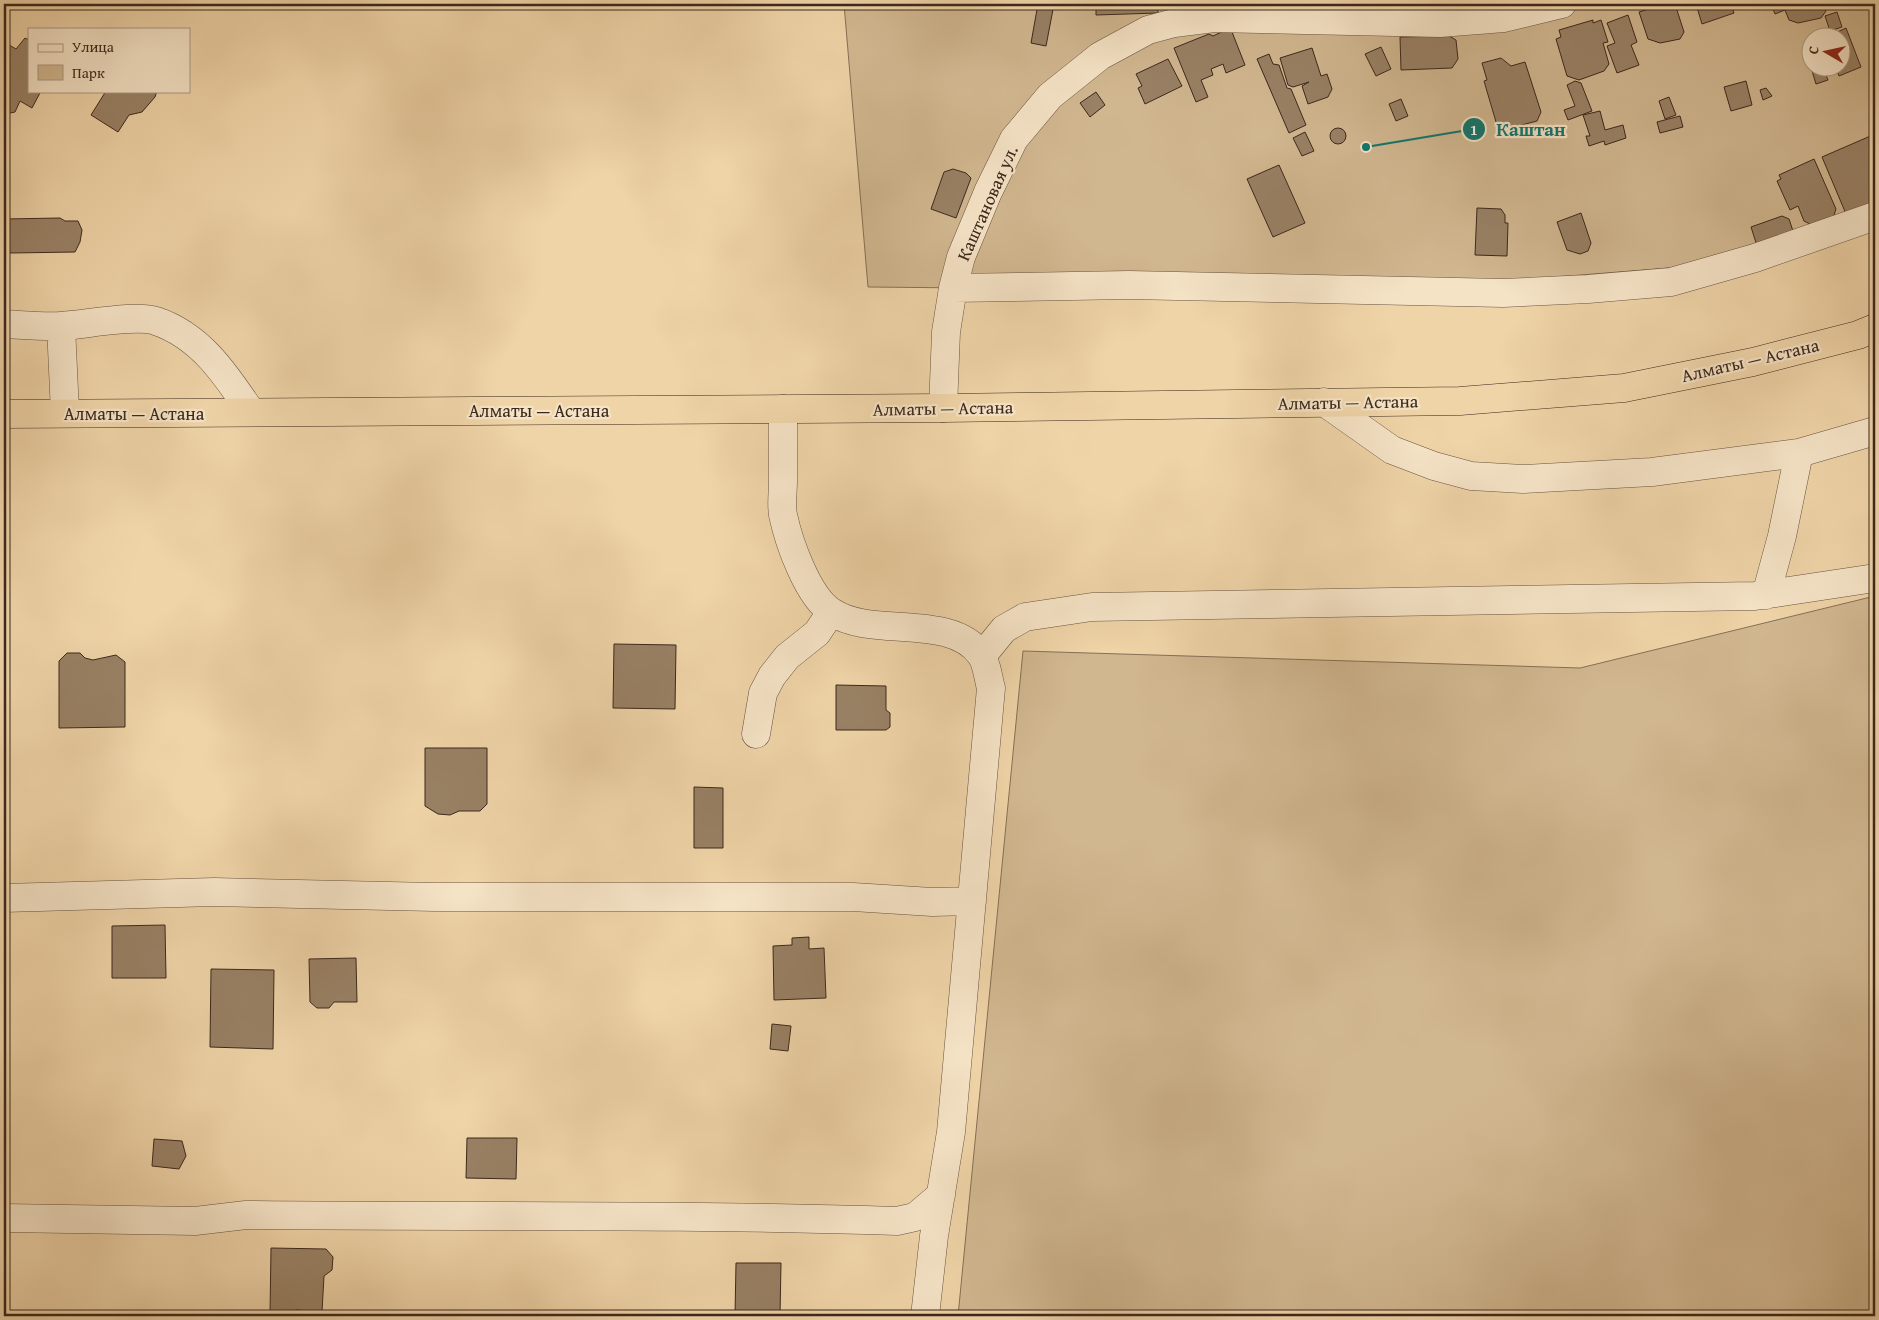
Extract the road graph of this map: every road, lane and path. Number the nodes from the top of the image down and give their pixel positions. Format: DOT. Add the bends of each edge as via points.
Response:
graph roads {
  1 [pos="1562,4"];
  2 [pos="1875,216"];
  3 [pos="953,288"];
  4 [pos="4,324"];
  5 [pos="61,326"];
  6 [pos="1875,328"];
  7 [pos="1324,402"];
  8 [pos="943,408"];
  9 [pos="783,409"];
  10 [pos="250,412"];
  11 [pos="65,413"];
  12 [pos="4,414"];
  13 [pos="1875,431"];
  14 [pos="1798,453"];
  15 [pos="1875,578"];
  16 [pos="1766,595"];
  17 [pos="831,612"];
  18 [pos="982,656"];
  19 [pos="756,734"];
  20 [pos="4,898"];
  21 [pos="972,901"];
  22 [pos="941,1195"];
  23 [pos="4,1218"];
  24 [pos="925,1316"];
  1 -- 3 [label="street, Каштановая ул." via="1504,18 1440,22 1214,18 1148,30 1100,56 1050,96 1014,139 961,257"];
  2 -- 3 [label="street" via="1755,258 1671,282 1588,289 1503,293 1129,285"];
  3 -- 8 [label="street, Каштановая ул." via="946,332"];
  4 -- 5 [label="street"];
  5 -- 10 [label="street" via="154,320 177,330 199,346 222,370"];
  5 -- 11 [label="street"];
  6 -- 7 [label="highway, Алматы — Астана" via="1753,362 1624,388 1460,401"];
  7 -- 8 [label="highway, Алматы — Астана"];
  7 -- 14 [label="street" via="1392,450 1471,476 1524,479 1652,472"];
  8 -- 9 [label="highway, Алматы — Астана"];
  9 -- 10 [label="highway, Алматы — Астана"];
  9 -- 17 [label="street" via="783,514 797,558 817,599"];
  10 -- 11 [label="highway, Алматы — Астана"];
  11 -- 12 [label="highway, Алматы — Астана"];
  13 -- 14 [label="street"];
  14 -- 16 [label="street" via="1782,536"];
  15 -- 16 [label="street"];
  16 -- 18 [label="street" via="1092,607 1025,617 1004,629"];
  17 -- 18 [label="street" via="859,623 943,633 966,640"];
  17 -- 19 [label="street" via="816,633 787,657 772,676 763,693"];
  18 -- 21 [label="street" via="991,688"];
  20 -- 21 [label="street" via="214,892 444,897 853,897"];
  21 -- 22 [label="street" via="951,1132"];
  22 -- 23 [label="street" via="915,1218 897,1222 601,1215 246,1215 195,1221"];
  22 -- 24 [label="street"];
}
